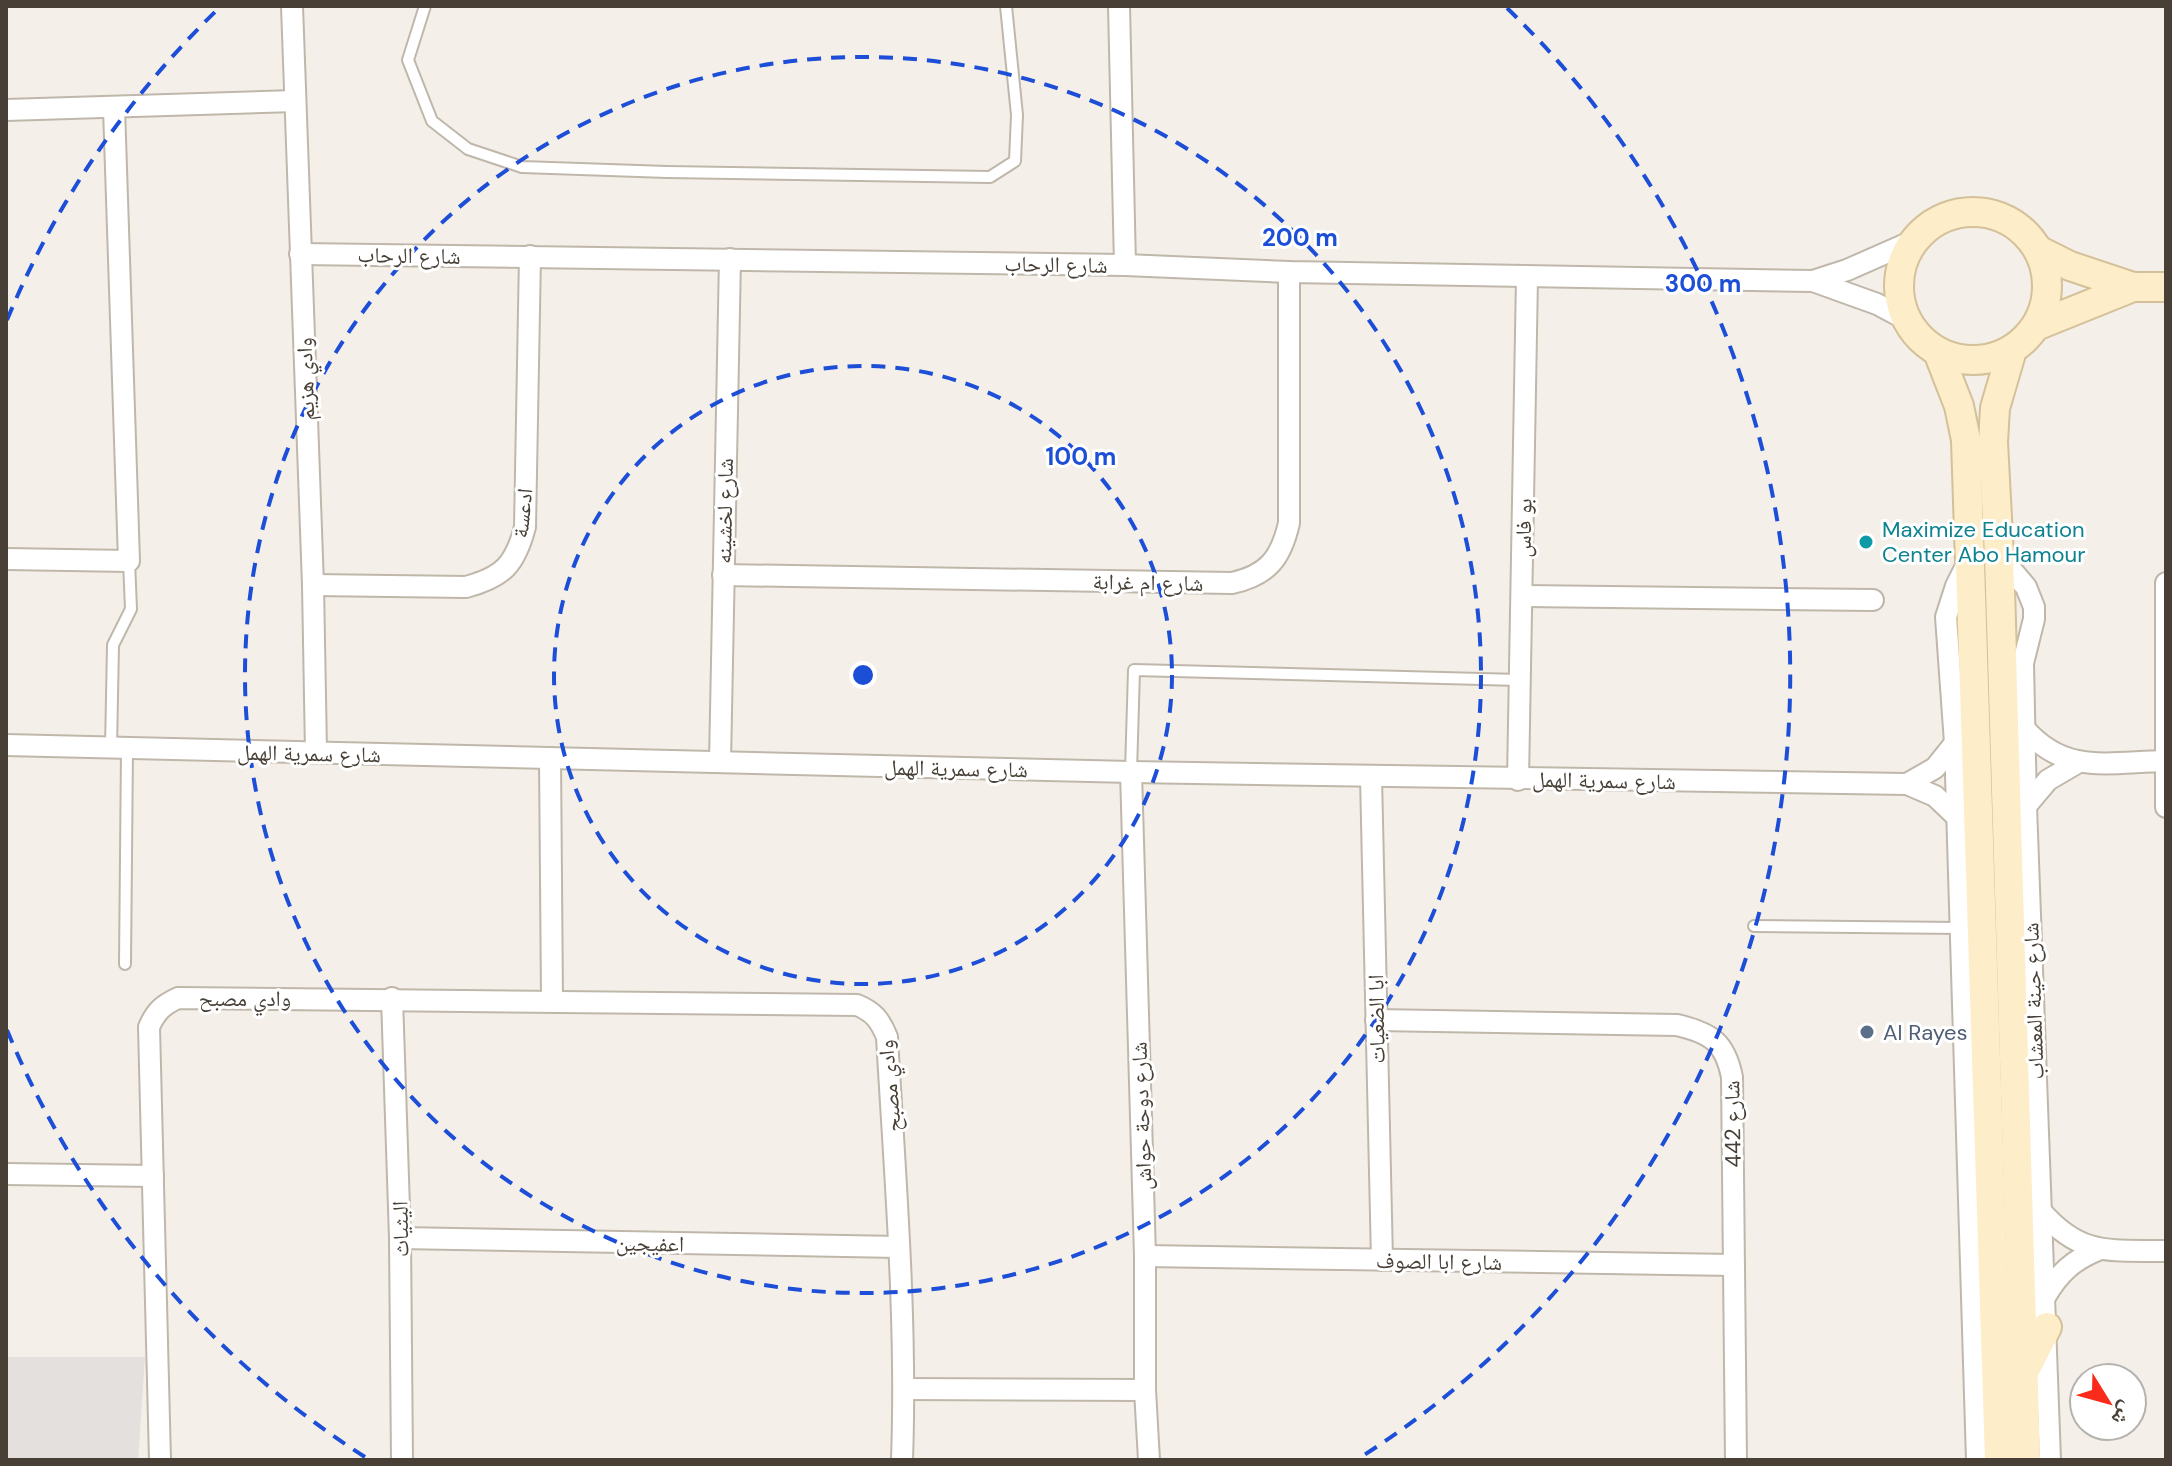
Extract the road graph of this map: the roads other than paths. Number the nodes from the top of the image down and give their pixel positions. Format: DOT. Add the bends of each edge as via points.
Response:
graph roads {
  1 [pos="292,6"];
  2 [pos="425,6"];
  3 [pos="1006,6"];
  4 [pos="1119,6"];
  5 [pos="295,101"];
  6 [pos="114,108"];
  7 [pos="6,110"];
  8 [pos="1913,241"];
  9 [pos="2040,251"];
  10 [pos="300,254"];
  11 [pos="530,256"];
  12 [pos="730,259"];
  13 [pos="1125,265"];
  14 [pos="1289,272"];
  15 [pos="1527,277"];
  16 [pos="1813,281"];
  17 [pos="2133,287"];
  18 [pos="2166,287"];
  19 [pos="1907,320"];
  20 [pos="2036,326"];
  21 [pos="2012,350"];
  22 [pos="1938,352"];
  23 [pos="1999,555"];
  24 [pos="6,559"];
  25 [pos="1969,560"];
  26 [pos="129,561"];
  27 [pos="723,575"];
  28 [pos="2166,583"];
  29 [pos="313,585"];
  30 [pos="1522,596"];
  31 [pos="1873,600"];
  32 [pos="1520,680"];
  33 [pos="2025,729"];
  34 [pos="1955,743"];
  35 [pos="6,745"];
  36 [pos="119,749"];
  37 [pos="316,752"];
  38 [pos="550,758"];
  39 [pos="2164,761"];
  40 [pos="720,762"];
  41 [pos="2077,763"];
  42 [pos="1131,772"];
  43 [pos="1371,777"];
  44 [pos="1518,780"];
  45 [pos="1907,784"];
  46 [pos="2026,806"];
  47 [pos="2166,807"];
  48 [pos="1957,817"];
  49 [pos="1754,926"];
  50 [pos="1960,928"];
  51 [pos="125,964"];
  52 [pos="392,998"];
  53 [pos="552,1000"];
  54 [pos="1376,1020"];
  55 [pos="6,1174"];
  56 [pos="153,1176"];
  57 [pos="2041,1211"];
  58 [pos="400,1238"];
  59 [pos="899,1247"];
  60 [pos="2098,1250"];
  61 [pos="2166,1251"];
  62 [pos="1145,1256"];
  63 [pos="1382,1260"];
  64 [pos="1734,1265"];
  65 [pos="2045,1297"];
  66 [pos="2047,1327"];
  67 [pos="2024,1373"];
  68 [pos="904,1389"];
  69 [pos="1145,1390"];
  70 [pos="160,1460"];
  71 [pos="402,1460"];
  72 [pos="902,1460"];
  73 [pos="1149,1460"];
  74 [pos="1736,1460"];
  75 [pos="1977,1460"];
  76 [pos="1999,1460"];
  77 [pos="2026,1460"];
  78 [pos="2050,1460"];
  1 -- 5 [label="street, وادي هزيم"];
  2 -- 3 [label="lane" via="408,60 432,121 468,149 522,167 990,177 1015,161 1017,115"];
  4 -- 13 [label="street"];
  5 -- 6 [label="street"];
  5 -- 10 [label="street, وادي هزيم"];
  6 -- 7 [label="street"];
  6 -- 26 [label="street"];
  8 -- 9 [label="street" via="1931,223 1954,213 1979,211 2015,224"];
  8 -- 16 [label="street, شارع الرحاب"];
  8 -- 19 [label="street" via="1899,280"];
  9 -- 17 [label="street"];
  9 -- 20 [label="street" via="2048,289"];
  10 -- 11 [label="street, شارع الرحاب"];
  10 -- 29 [label="street, وادي هزيم"];
  11 -- 12 [label="street, شارع الرحاب"];
  11 -- 29 [label="street, ادعسة" via="525,527 508,567 466,587"];
  12 -- 13 [label="street, شارع الرحاب"];
  12 -- 27 [label="street, شارع لخشينه"];
  13 -- 14 [label="street, شارع الرحاب"];
  14 -- 15 [label="street, شارع الرحاب"];
  14 -- 27 [label="street, شارع ام غرابة" via="1289,523 1272,563 1254,578 1232,583"];
  15 -- 16 [label="street, شارع الرحاب"];
  15 -- 30 [label="street, بو فاس"];
  16 -- 19 [label="street, شارع الرحاب"];
  17 -- 18 [label="street"];
  17 -- 20 [label="street"];
  19 -- 22 [label="street"];
  20 -- 21 [label="street"];
  21 -- 22 [label="street" via="1988,359 1962,360"];
  21 -- 23 [label="street, شارع حينة المعشاب" via="1995,408"];
  22 -- 25 [label="street" via="1966,440"];
  23 -- 33 [label="street, شارع حينة المعشاب" via="2026,587 2034,607 2023,663"];
  23 -- 67 [label="street, شارع حينة المعشاب"];
  24 -- 26 [label="street"];
  25 -- 34 [label="street" via="1946,617"];
  25 -- 76 [label="street"];
  26 -- 36 [label="lane" via="131,609 113,645"];
  27 -- 40 [label="street, شارع لخشينه"];
  28 -- 39 [label="street"];
  29 -- 37 [label="street, وادي هزيم"];
  30 -- 31 [label="street"];
  30 -- 32 [label="street, بو فاس"];
  32 -- 42 [label="lane" via="1134,670"];
  32 -- 44 [label="street, بو فاس"];
  33 -- 41 [label="street" via="2048,750"];
  33 -- 46 [label="street, شارع حينة المعشاب"];
  34 -- 45 [label="street" via="1935,768"];
  34 -- 48 [label="street"];
  35 -- 36 [label="street, شارع سمرية الهمل"];
  36 -- 37 [label="street, شارع سمرية الهمل"];
  36 -- 51 [label="lane"];
  37 -- 38 [label="street, شارع سمرية الهمل"];
  38 -- 40 [label="street, شارع سمرية الهمل"];
  38 -- 53 [label="street"];
  39 -- 41 [label="street"];
  39 -- 47 [label="street"];
  40 -- 42 [label="street, شارع سمرية الهمل"];
  41 -- 46 [label="street" via="2048,780"];
  42 -- 43 [label="street, شارع سمرية الهمل"];
  42 -- 62 [label="street, شارع دوحة حواش"];
  43 -- 44 [label="street, شارع سمرية الهمل"];
  43 -- 54 [label="street, ابا الضعيات"];
  44 -- 45 [label="street, شارع سمرية الهمل"];
  45 -- 48 [label="street, شارع سمرية الهمل" via="1935,796"];
  46 -- 57 [label="street, شارع حينة المعشاب"];
  48 -- 50 [label="street"];
  49 -- 50 [label="lane"];
  50 -- 75 [label="street"];
  52 -- 53 [label="street, وادي مصبح"];
  52 -- 56 [label="street, وادي مصبح" via="178,998 164,1004 149,1027"];
  52 -- 58 [label="street, اليثياث"];
  53 -- 59 [label="street, وادي مصبح" via="857,1005 870,1010 887,1037"];
  54 -- 63 [label="street, ابا الضعيات"];
  54 -- 64 [label="street, شارع 442" via="1677,1025 1716,1041 1728,1058 1732,1077"];
  55 -- 56 [label="street"];
  56 -- 70 [label="street, وادي مصبح"];
  57 -- 60 [label="street" via="2066,1235"];
  57 -- 65 [label="street, شارع حينة المعشاب"];
  58 -- 59 [label="street, اعفيجين"];
  58 -- 71 [label="street, اليثياث"];
  59 -- 68 [label="street, وادي مصبح"];
  60 -- 61 [label="street"];
  60 -- 65 [label="street" via="2067,1267"];
  62 -- 63 [label="street, شارع ابا الصوف"];
  62 -- 69 [label="street, شارع دوحة حواش"];
  63 -- 64 [label="street, شارع ابا الصوف"];
  64 -- 74 [label="street, شارع 442"];
  65 -- 66 [label="street, شارع حينة المعشاب"];
  66 -- 67 [label="street"];
  66 -- 78 [label="street, شارع حينة المعشاب"];
  67 -- 77 [label="street, شارع حينة المعشاب"];
  68 -- 69 [label="street"];
  68 -- 72 [label="street, وادي مصبح"];
  69 -- 73 [label="street, شارع دوحة حواش"];
}
